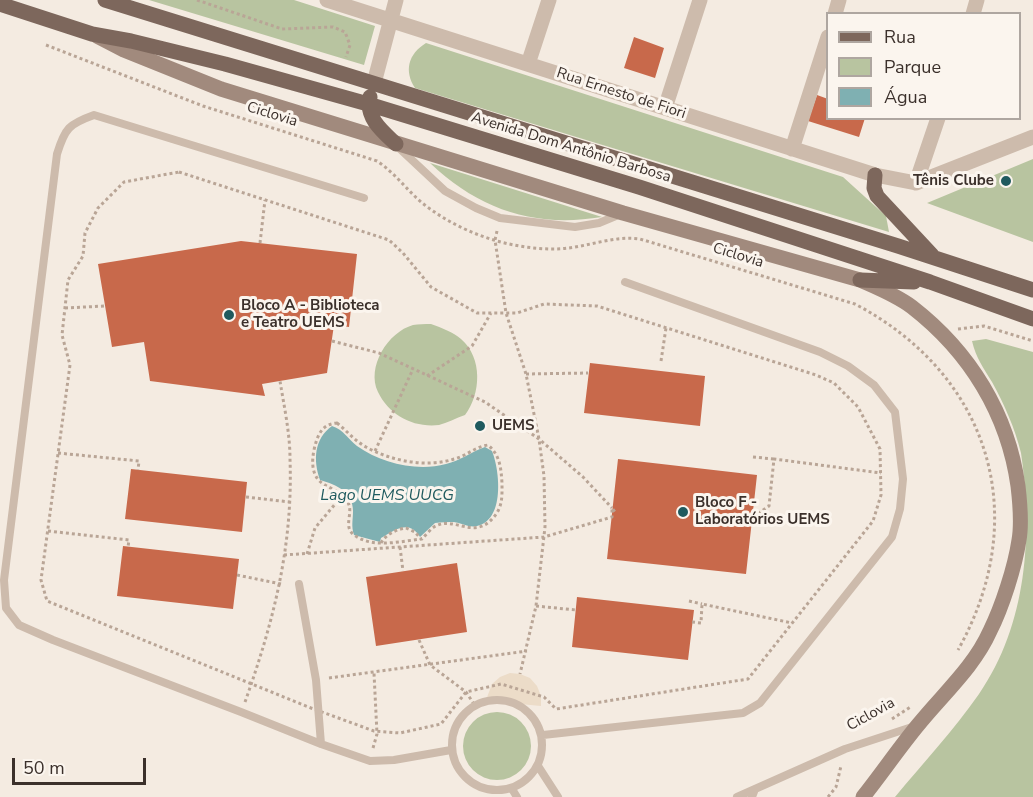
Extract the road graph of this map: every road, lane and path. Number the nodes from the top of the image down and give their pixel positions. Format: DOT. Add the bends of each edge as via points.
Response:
graph roads {
  1 [pos="105,0"];
  2 [pos="327,0"];
  3 [pos="396,0"];
  4 [pos="549,0"];
  5 [pos="700,0"];
  6 [pos="0,4"];
  7 [pos="390,19"];
  8 [pos="92,34"];
  9 [pos="826,43"];
  10 [pos="46,45"];
  11 [pos="528,64"];
  12 [pos="374,83"];
  13 [pos="368,104"];
  14 [pos="665,108"];
  15 [pos="937,120"];
  16 [pos="1033,137"];
  17 [pos="396,144"];
  18 [pos="792,149"];
  19 [pos="875,175"];
  20 [pos="916,183"];
  21 [pos="364,198"];
  22 [pos="265,200"];
  23 [pos="623,213"];
  24 [pos="495,240"];
  25 [pos="260,243"];
  26 [pos="934,257"];
  27 [pos="860,280"];
  28 [pos="626,282"];
  29 [pos="930,282"];
  30 [pos="1033,290"];
  31 [pos="105,306"];
  32 [pos="65,308"];
  33 [pos="491,313"];
  34 [pos="506,314"];
  35 [pos="1033,318"];
  36 [pos="666,328"];
  37 [pos="945,338"];
  38 [pos="332,341"];
  39 [pos="1033,341"];
  40 [pos="661,361"];
  41 [pos="413,369"];
  42 [pos="588,373"];
  43 [pos="526,374"];
  44 [pos="427,376"];
  45 [pos="280,381"];
  46 [pos="539,439"];
  47 [pos="375,451"];
  48 [pos="58,453"];
  49 [pos="753,456"];
  50 [pos="774,459"];
  51 [pos="138,470"];
  52 [pos="881,473"];
  53 [pos="341,496"];
  54 [pos="246,497"];
  55 [pos="290,502"];
  56 [pos="753,517"];
  57 [pos="48,531"];
  58 [pos="544,537"];
  59 [pos="421,539"];
  60 [pos="381,543"];
  61 [pos="400,544"];
  62 [pos="128,547"];
  63 [pos="308,554"];
  64 [pos="284,555"];
  65 [pos="403,571"];
  66 [pos="237,575"];
  67 [pos="281,584"];
  68 [pos="299,584"];
  69 [pos="689,601"];
  70 [pos="702,604"];
  71 [pos="536,606"];
  72 [pos="576,610"];
  73 [pos="692,622"];
  74 [pos="792,623"];
  75 [pos="419,640"];
  76 [pos="527,651"];
  77 [pos="957,652"];
  78 [pos="430,665"];
  79 [pos="374,673"];
  80 [pos="520,674"];
  81 [pos="316,680"];
  82 [pos="252,683"];
  83 [pos="466,692"];
  84 [pos="920,698"];
  85 [pos="474,704"];
  86 [pos="318,710"];
  87 [pos="242,712"];
  88 [pos="883,723"];
  89 [pos="918,725"];
  90 [pos="377,731"];
  91 [pos="543,735"];
  92 [pos="321,744"];
  93 [pos="845,749"];
  94 [pos="451,750"];
  95 [pos="370,761"];
  96 [pos="538,766"];
  97 [pos="512,789"];
  98 [pos="754,793"];
  99 [pos="517,797"];
  100 [pos="558,797"];
  101 [pos="737,797"];
  102 [pos="828,797"];
  103 [pos="863,797"];
  1 -- 12 [label="main road, Avenida Dom Antônio Barbosa"];
  2 -- 7 [label="street, Rua Ernesto de Fiori"];
  3 -- 7 [label="street"];
  4 -- 11 [label="street"];
  5 -- 14 [label="street"];
  6 -- 8 [label="main road, Avenida Dom Antônio Barbosa"];
  7 -- 11 [label="street, Rua Ernesto de Fiori"];
  7 -- 12 [label="street"];
  8 -- 13 [label="main road, Avenida Dom Antônio Barbosa" via="225,64"];
  8 -- 17 [label="main road, Avenida Dom Antônio Barbosa" via="221,89"];
  9 -- 18 [label="street"];
  10 -- 24 [label="path, Ciclovia" via="203,106 378,161 439,215"];
  11 -- 14 [label="street, Rua Ernesto de Fiori"];
  12 -- 13 [label="main road"];
  12 -- 26 [label="main road, Avenida Dom Antônio Barbosa"];
  13 -- 17 [label="main road" via="372,118"];
  13 -- 29 [label="main road, Avenida Dom Antônio Barbosa"];
  14 -- 18 [label="street, Rua Ernesto de Fiori"];
  15 -- 20 [label="street"];
  16 -- 20 [label="street"];
  17 -- 23 [label="main road, Avenida Dom Antônio Barbosa"];
  17 -- 23 [label="lane" via="445,190 500,219 575,227"];
  18 -- 19 [label="street, Rua Ernesto de Fiori"];
  19 -- 20 [label="street, Rua Ernesto de Fiori"];
  19 -- 26 [label="main road" via="873,188 877,196"];
  21 -- 87 [label="lane" via="94,115 75,122 63,135 57,154 4,579 6,608 19,625 52,640"];
  22 -- 25 [label="path"];
  22 -- 32 [label="path" via="179,172 124,182 98,208 86,233 83,256 68,280"];
  22 -- 33 [label="path" via="389,240 431,286 477,313"];
  23 -- 27 [label="main road, Avenida Dom Antônio Barbosa"];
  24 -- 34 [label="path"];
  24 -- 77 [label="path, Ciclovia" via="552,249 618,237 640,239 855,304 877,315 916,345 950,382 975,425 985,448 994,494 994,541 986,587"];
  26 -- 30 [label="main road, Avenida Dom Antônio Barbosa"];
  27 -- 29 [label="main road"];
  27 -- 37 [label="main road, Avenida Dom Antônio Barbosa" via="912,307"];
  28 -- 91 [label="lane" via="820,352 849,366 874,386 895,412 903,479 900,509 892,537 760,703 743,714"];
  29 -- 35 [label="main road, Avenida Dom Antônio Barbosa"];
  31 -- 32 [label="path"];
  32 -- 48 [label="path" via="62,335 70,365"];
  33 -- 34 [label="path"];
  33 -- 44 [label="path" via="472,346"];
  34 -- 36 [label="path" via="544,304 597,306"];
  34 -- 43 [label="path"];
  36 -- 40 [label="path"];
  36 -- 52 [label="path" via="834,383 858,407 880,449"];
  37 -- 39 [label="path" via="955,330 984,326"];
  37 -- 89 [label="main road, Avenida Dom Antônio Barbosa" via="985,387 1002,422 1014,460 1020,503 1019,540 991,631 974,661"];
  38 -- 41 [label="path" via="379,353"];
  41 -- 44 [label="path"];
  41 -- 47 [label="path"];
  42 -- 43 [label="path"];
  43 -- 46 [label="path"];
  44 -- 46 [label="path" via="485,402"];
  45 -- 55 [label="path" via="290,456"];
  46 -- 58 [label="path" via="544,476"];
  46 -- 58 [label="path" via="614,510 612,517"];
  47 -- 53 [label="path" via="337,423 329,424 319,433 313,450 314,474"];
  47 -- 59 [label="path" via="406,461 438,462 455,459 480,446 488,445 496,451 503,501 491,520 474,528 436,526"];
  48 -- 51 [label="path" via="139,461"];
  48 -- 57 [label="path"];
  49 -- 50 [label="path"];
  50 -- 52 [label="path"];
  50 -- 56 [label="path" via="769,506"];
  52 -- 74 [label="path" via="881,495 873,521"];
  53 -- 60 [label="path" via="350,509 348,528 352,534"];
  53 -- 63 [label="path" via="315,528"];
  54 -- 55 [label="path"];
  55 -- 64 [label="path"];
  57 -- 62 [label="path" via="129,540"];
  57 -- 82 [label="path" via="41,580 47,601"];
  58 -- 61 [label="path"];
  58 -- 71 [label="path"];
  59 -- 60 [label="path" via="406,528 391,533"];
  59 -- 61 [label="path"];
  60 -- 61 [label="path"];
  61 -- 63 [label="path"];
  61 -- 65 [label="path"];
  63 -- 64 [label="path"];
  64 -- 67 [label="path"];
  66 -- 67 [label="path"];
  67 -- 82 [label="path"];
  68 -- 81 [label="lane"];
  69 -- 70 [label="path"];
  70 -- 73 [label="path" via="701,623"];
  70 -- 74 [label="path"];
  71 -- 72 [label="path"];
  71 -- 76 [label="path"];
  74 -- 83 [label="path" via="748,678 556,709 544,697 501,684"];
  75 -- 78 [label="path"];
  76 -- 78 [label="path"];
  76 -- 80 [label="path"];
  78 -- 79 [label="path"];
  78 -- 83 [label="path"];
  79 -- 81 [label="path"];
  79 -- 90 [label="path"];
  81 -- 86 [label="lane"];
  82 -- 86 [label="path"];
  82 -- 87 [label="path"];
  83 -- 85 [label="path"];
  83 -- 90 [label="path" via="441,724 400,733"];
  84 -- 88 [label="path, Ciclovia"];
  85 -- 91 [label="lane" via="501,700 519,705 531,712"];
  85 -- 94 [label="lane" via="461,716 453,732"];
  86 -- 90 [label="path"];
  86 -- 92 [label="lane"];
  87 -- 92 [label="lane"];
  89 -- 93 [label="lane"];
  89 -- 103 [label="main road, Avenida Dom Antônio Barbosa"];
  90 -- 95 [label="path"];
  91 -- 96 [label="lane"];
  92 -- 95 [label="lane"];
  93 -- 98 [label="lane"];
  93 -- 102 [label="path, Ciclovia" via="836,787"];
  94 -- 95 [label="lane"];
  94 -- 97 [label="lane" via="458,769 472,783 491,791"];
  96 -- 97 [label="lane" via="524,783"];
  96 -- 100 [label="lane"];
  97 -- 99 [label="lane"];
  98 -- 101 [label="lane"];
}
